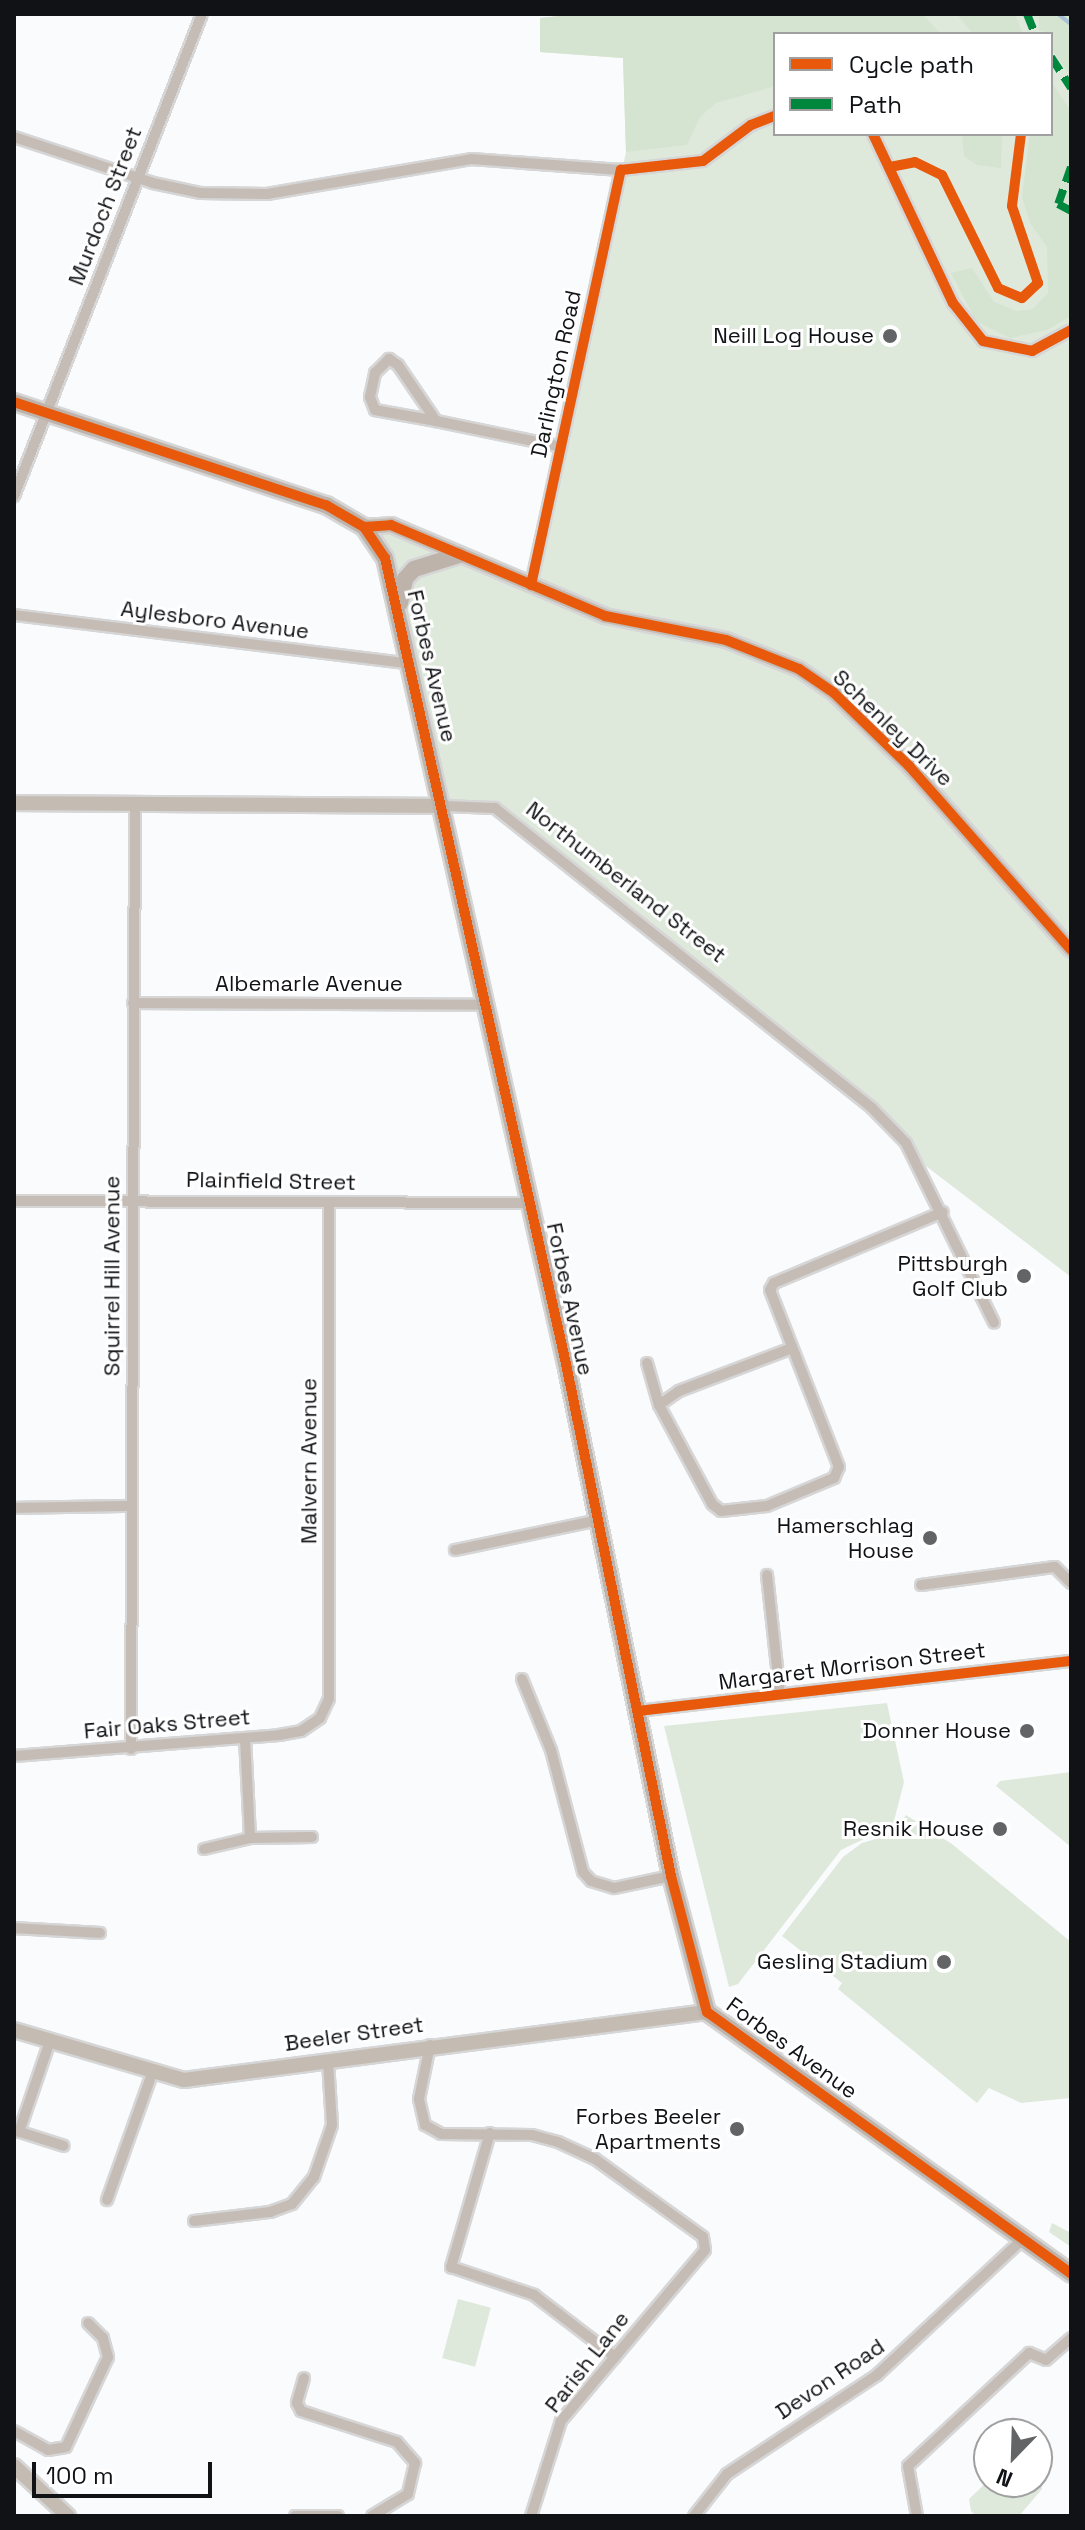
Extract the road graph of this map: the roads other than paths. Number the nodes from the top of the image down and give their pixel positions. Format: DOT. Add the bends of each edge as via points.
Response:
graph roads {
  1 [pos="202,14"];
  2 [pos="773,117"];
  3 [pos="874,136"];
  4 [pos="14,137"];
  5 [pos="621,170"];
  6 [pos="138,177"];
  7 [pos="1071,330"];
  8 [pos="14,402"];
  9 [pos="47,413"];
  10 [pos="436,421"];
  11 [pos="561,447"];
  12 [pos="14,496"];
  13 [pos="364,527"];
  14 [pos="459,555"];
  15 [pos="531,585"];
  16 [pos="399,608"];
  17 [pos="14,615"];
  18 [pos="411,664"];
  19 [pos="14,803"];
  20 [pos="135,804"];
  21 [pos="444,806"];
  22 [pos="1071,950"];
  23 [pos="133,1003"];
  24 [pos="484,1005"];
  25 [pos="132,1199"];
  26 [pos="14,1201"];
  27 [pos="329,1203"];
  28 [pos="528,1203"];
  29 [pos="943,1212"];
  30 [pos="994,1323"];
  31 [pos="792,1348"];
  32 [pos="647,1363"];
  33 [pos="659,1405"];
  34 [pos="132,1506"];
  35 [pos="14,1508"];
  36 [pos="598,1520"];
  37 [pos="455,1550"];
  38 [pos="767,1575"];
  39 [pos="1071,1583"];
  40 [pos="921,1585"];
  41 [pos="1071,1661"];
  42 [pos="522,1679"];
  43 [pos="780,1694"];
  44 [pos="638,1711"];
  45 [pos="320,1718"];
  46 [pos="245,1738"];
  47 [pos="131,1749"];
  48 [pos="14,1756"];
  49 [pos="312,1837"];
  50 [pos="250,1838"];
  51 [pos="204,1849"];
  52 [pos="671,1876"];
  53 [pos="14,1928"];
  54 [pos="100,1933"];
  55 [pos="707,2012"];
  56 [pos="14,2030"];
  57 [pos="50,2041"];
  58 [pos="430,2045"];
  59 [pos="328,2061"];
  60 [pos="153,2071"];
  61 [pos="16,2131"];
  62 [pos="490,2133"];
  63 [pos="64,2146"];
  64 [pos="107,2200"];
  65 [pos="194,2221"];
  66 [pos="1023,2239"];
  67 [pos="1071,2274"];
  68 [pos="88,2323"];
  69 [pos="1071,2338"];
  70 [pos="615,2357"];
  71 [pos="304,2378"];
  72 [pos="14,2431"];
  73 [pos="14,2466"];
  74 [pos="68,2516"];
  75 [pos="295,2516"];
  76 [pos="338,2516"];
  77 [pos="372,2516"];
  78 [pos="531,2516"];
  79 [pos="694,2516"];
  80 [pos="917,2516"];
  1 -- 6 [label="street, Murdoch Street"];
  2 -- 5 [label="street" via="751,125 703,161"];
  3 -- 7 [label="street" via="953,303 983,341 1032,351"];
  4 -- 6 [label="street"];
  5 -- 6 [label="street" via="471,159 267,194 201,193"];
  5 -- 11 [label="street, Darlington Road"];
  6 -- 9 [label="street, Murdoch Street"];
  8 -- 9 [label="main road, Forbes Avenue"];
  9 -- 12 [label="street, Murdoch Street"];
  9 -- 13 [label="main road, Forbes Avenue" via="326,505"];
  10 -- 10 [label="street" via="398,365 389,359 381,363 370,397 375,410"];
  10 -- 11 [label="street"];
  11 -- 15 [label="street, Darlington Road"];
  13 -- 14 [label="street, Schenley Drive" via="391,525"];
  13 -- 16 [label="main road, Forbes Avenue" via="385,558"];
  14 -- 15 [label="street, Schenley Drive"];
  14 -- 16 [label="main road" via="414,569 405,579"];
  15 -- 22 [label="street, Schenley Drive" via="605,616 726,640 799,669 834,693 909,766"];
  16 -- 18 [label="main road, Forbes Avenue"];
  17 -- 18 [label="street, Aylesboro Avenue"];
  18 -- 21 [label="main road, Forbes Avenue"];
  19 -- 20 [label="street, Northumberland Street"];
  20 -- 21 [label="street, Northumberland Street"];
  20 -- 23 [label="street, Squirrel Hill Avenue"];
  21 -- 24 [label="main road, Forbes Avenue"];
  21 -- 29 [label="street, Northumberland Street" via="495,808 842,1082 906,1143"];
  23 -- 24 [label="street, Albemarle Avenue"];
  23 -- 25 [label="street, Squirrel Hill Avenue"];
  24 -- 28 [label="main road, Forbes Avenue"];
  25 -- 26 [label="street, Plainfield Street"];
  25 -- 27 [label="street, Plainfield Street"];
  25 -- 34 [label="street, Squirrel Hill Avenue"];
  27 -- 28 [label="street, Plainfield Street"];
  27 -- 45 [label="street, Malvern Avenue" via="329,1699"];
  28 -- 36 [label="main road, Forbes Avenue"];
  29 -- 30 [label="street, Northumberland Street"];
  29 -- 31 [label="street" via="774,1283 771,1299"];
  31 -- 33 [label="street" via="679,1391"];
  31 -- 33 [label="street" via="839,1467 834,1478 821,1484 767,1506 721,1511 712,1504"];
  32 -- 33 [label="street"];
  34 -- 35 [label="street"];
  34 -- 47 [label="street, Squirrel Hill Avenue"];
  36 -- 37 [label="street"];
  36 -- 44 [label="main road, Forbes Avenue"];
  38 -- 43 [label="street"];
  39 -- 40 [label="street" via="1055,1567"];
  41 -- 43 [label="street, Margaret Morrison Street"];
  42 -- 52 [label="street" via="551,1750 583,1872 591,1881 614,1888"];
  43 -- 44 [label="street, Margaret Morrison Street"];
  44 -- 52 [label="main road, Forbes Avenue"];
  45 -- 46 [label="street, Fair Oaks Street" via="301,1731"];
  46 -- 47 [label="street, Fair Oaks Street"];
  46 -- 50 [label="street"];
  47 -- 48 [label="street, Fair Oaks Street"];
  49 -- 50 [label="street"];
  50 -- 51 [label="street"];
  52 -- 55 [label="main road, Forbes Avenue"];
  53 -- 54 [label="street"];
  55 -- 58 [label="street, Beeler Street"];
  55 -- 66 [label="main road, Forbes Avenue"];
  56 -- 57 [label="street, Beeler Street"];
  57 -- 60 [label="street, Beeler Street"];
  57 -- 61 [label="street"];
  58 -- 59 [label="street, Beeler Street"];
  58 -- 62 [label="street" via="419,2099 425,2125 441,2134"];
  59 -- 60 [label="street, Beeler Street" via="184,2080"];
  59 -- 65 [label="street" via="332,2125 314,2177 292,2204 270,2212"];
  60 -- 64 [label="street"];
  61 -- 63 [label="street"];
  62 -- 70 [label="street" via="451,2267 534,2295"];
  62 -- 70 [label="street, Parish Lane" via="532,2135 595,2159 703,2237 705,2250"];
  66 -- 67 [label="main road, Forbes Avenue"];
  66 -- 79 [label="street, Devon Road" via="877,2375 727,2474"];
  68 -- 72 [label="street" via="103,2338 108,2357 66,2447 48,2450"];
  69 -- 80 [label="street" via="1046,2360 1029,2353 908,2466"];
  70 -- 78 [label="street, Parish Lane" via="561,2421"];
  71 -- 77 [label="street" via="297,2395 301,2411 397,2442 415,2463 408,2494"];
  73 -- 74 [label="street"];
  75 -- 76 [label="street"];
}
